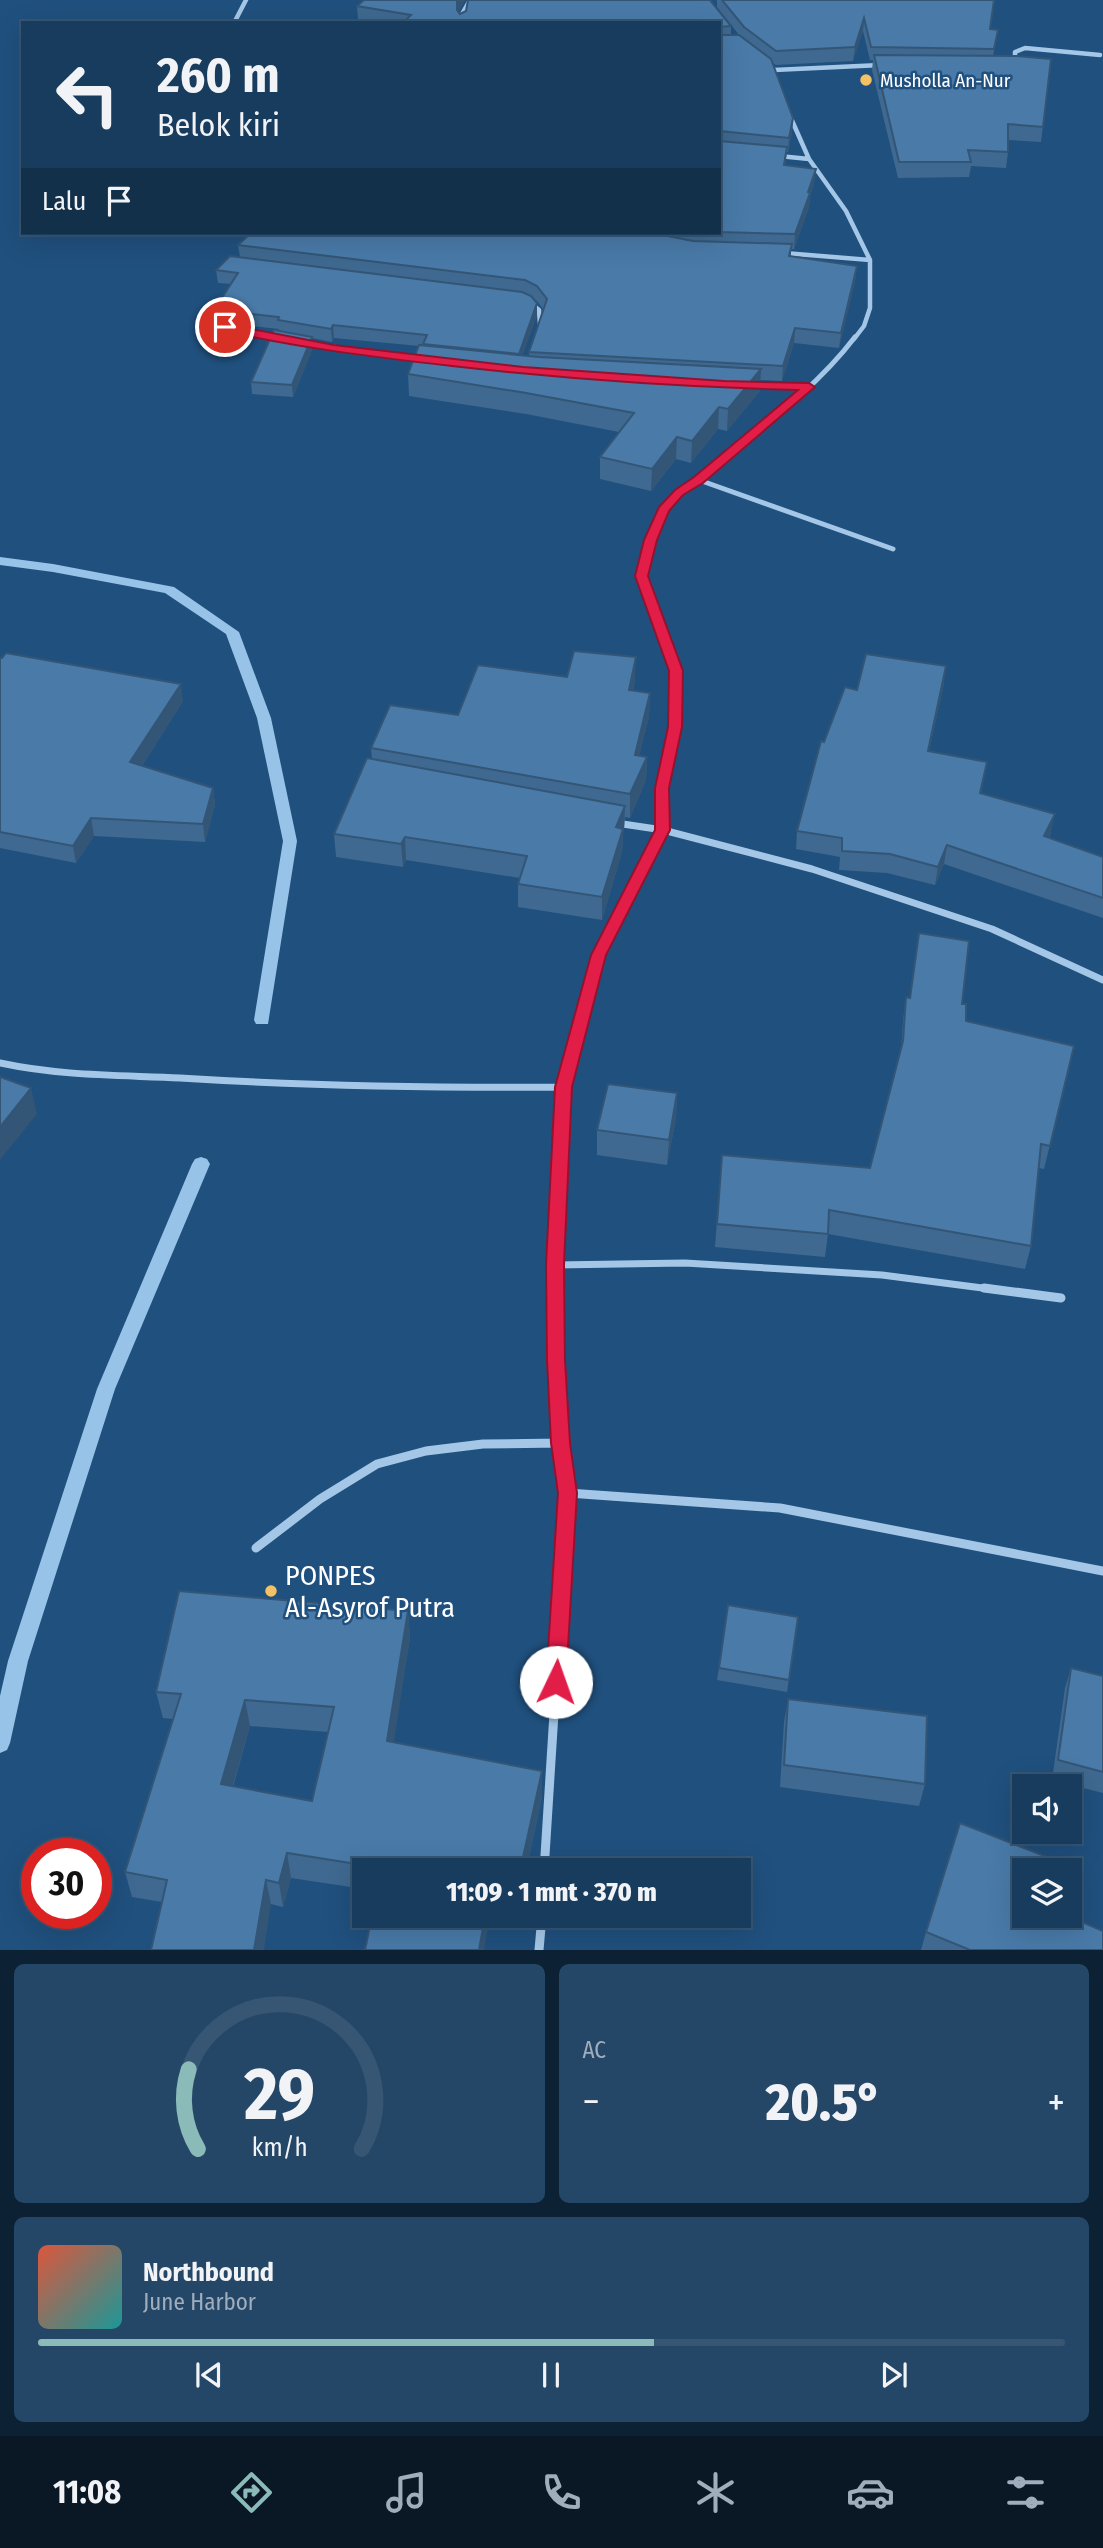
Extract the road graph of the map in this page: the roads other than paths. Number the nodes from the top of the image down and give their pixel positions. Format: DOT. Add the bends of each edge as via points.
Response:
graph roads {
  1 [pos="246,0"];
  2 [pos="470,0"];
  3 [pos="235,21"];
  4 [pos="462,21"];
  5 [pos="1100,55"];
  6 [pos="764,62"];
  7 [pos="889,65"];
  8 [pos="1012,68"];
  9 [pos="774,70"];
  10 [pos="778,82"];
  11 [pos="785,106"];
  12 [pos="771,155"];
  13 [pos="809,159"];
  14 [pos="773,252"];
  15 [pos="870,260"];
  16 [pos="522,299"];
  17 [pos="225,327"];
  18 [pos="536,337"];
  19 [pos="428,359"];
  20 [pos="748,385"];
  21 [pos="809,387"];
  22 [pos="699,480"];
  23 [pos="894,549"];
  24 [pos="605,821"];
  25 [pos="663,830"];
  26 [pos="1103,980"];
  27 [pos="0,1063"];
  28 [pos="564,1087"];
  29 [pos="555,1265"];
  30 [pos="1061,1298"];
  31 [pos="560,1443"];
  32 [pos="568,1493"];
  33 [pos="256,1548"];
  34 [pos="1103,1571"];
  35 [pos="545,1858"];
  36 [pos="541,1928"];
  37 [pos="540,1950"];
  1 -- 3 [label="street"];
  2 -- 4 [label="street"];
  5 -- 8 [label="street" via="1025,48 1015,52"];
  6 -- 9 [label="street"];
  7 -- 9 [label="street"];
  9 -- 10 [label="street"];
  11 -- 13 [label="street"];
  12 -- 13 [label="street"];
  13 -- 15 [label="street" via="846,211"];
  14 -- 15 [label="street"];
  15 -- 21 [label="street" via="870,308 864,326"];
  16 -- 18 [label="street" via="536,304 542,314"];
  17 -- 19 [label="street" via="334,349"];
  20 -- 21 [label="street"];
  21 -- 22 [label="street"];
  22 -- 23 [label="street"];
  22 -- 25 [label="street" via="679,492 663,510 641,576 676,671 675,727 662,788"];
  24 -- 25 [label="street"];
  25 -- 26 [label="street" via="811,869 992,929"];
  25 -- 28 [label="street" via="598,955"];
  27 -- 28 [label="street" via="64,1072 229,1081 423,1089"];
  28 -- 29 [label="street"];
  29 -- 30 [label="street" via="685,1263 869,1274"];
  29 -- 31 [label="street"];
  31 -- 32 [label="street"];
  31 -- 33 [label="street" via="483,1444 426,1451 377,1464 320,1499"];
  32 -- 34 [label="street" via="779,1508"];
  32 -- 35 [label="street"];
  36 -- 37 [label="street"];
}
